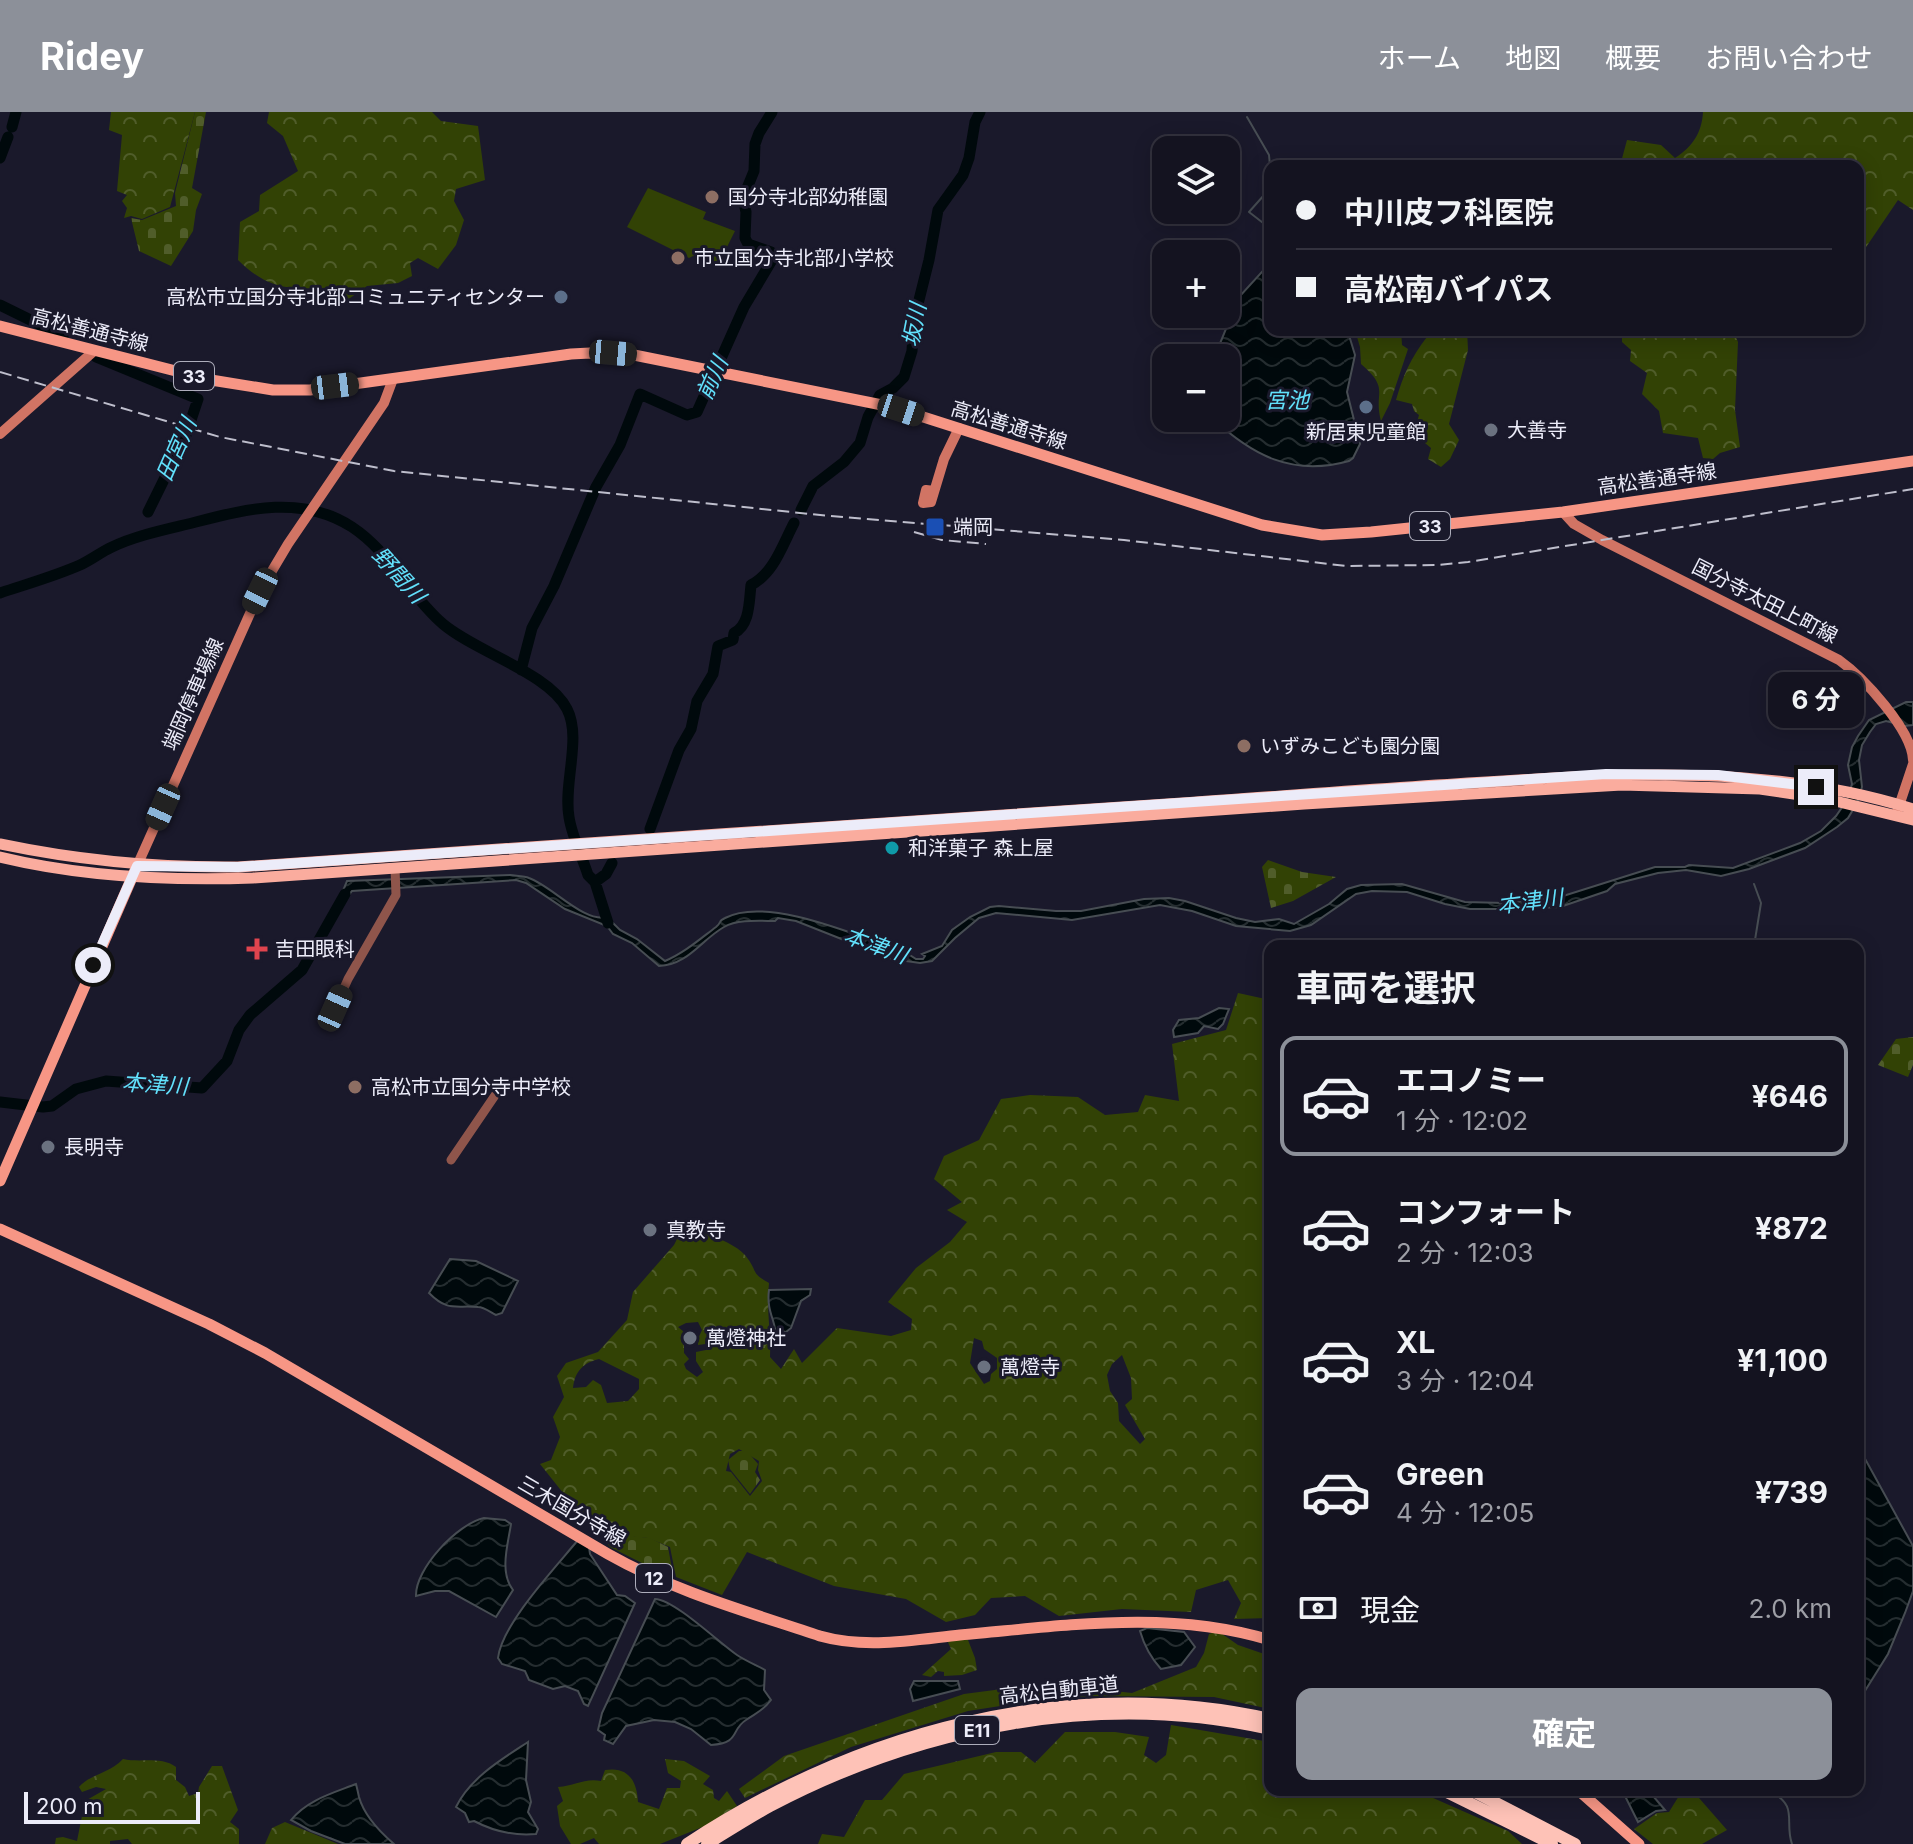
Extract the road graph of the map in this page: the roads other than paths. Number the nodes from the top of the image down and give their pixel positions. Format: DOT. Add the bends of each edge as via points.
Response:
graph roads {
  1 [pos="0,326"];
  2 [pos="94,351"];
  3 [pos="393,379"];
  4 [pos="959,428"];
  5 [pos="0,434"];
  6 [pos="1913,461"];
  7 [pos="934,491"];
  8 [pos="1563,512"];
  9 [pos="1913,762"];
  10 [pos="1913,809"];
  11 [pos="1897,810"];
  12 [pos="1913,820"];
  13 [pos="0,844"];
  14 [pos="572,850"];
  15 [pos="0,857"];
  16 [pos="134,872"];
  17 [pos="395,873"];
  18 [pos="333,1013"];
  19 [pos="498,1091"];
  20 [pos="451,1160"];
  21 [pos="0,1181"];
  22 [pos="0,1229"];
  23 [pos="1264,1638"];
  24 [pos="1264,1718"];
  25 [pos="1264,1728"];
  26 [pos="1455,1796"];
  27 [pos="1483,1796"];
  28 [pos="1585,1796"];
  29 [pos="687,1844"];
  30 [pos="707,1844"];
  31 [pos="1552,1844"];
  32 [pos="1575,1844"];
  33 [pos="1639,1844"];
  1 -- 2 [label="main road, 高松善通寺線 / 33"];
  2 -- 3 [label="main road, 高松善通寺線 / 33" via="249,388 294,391"];
  2 -- 5 [label="main road"];
  3 -- 4 [label="main road, 高松善通寺線 / 33" via="613,353 874,403"];
  3 -- 16 [label="main road, 端岡停車場線" via="384,403 288,544 246,620"];
  4 -- 7 [label="main road"];
  4 -- 8 [label="main road, 高松善通寺線 / 33" via="1262,525 1305,533 1371,532"];
  6 -- 8 [label="main road, 高松善通寺線 / 33"];
  8 -- 9 [label="main road, 国分寺太田上町線" via="1602,540 1839,660 1903,733"];
  9 -- 11 [label="main road, 国分寺太田上町線"];
  10 -- 11 [label="highway"];
  11 -- 12 [label="highway"];
  11 -- 14 [label="highway" via="1718,775 1606,774"];
  13 -- 16 [label="highway"];
  14 -- 16 [label="highway"];
  14 -- 17 [label="highway"];
  15 -- 16 [label="highway" via="73,871"];
  16 -- 17 [label="highway" via="237,879"];
  16 -- 21 [label="main road"];
  17 -- 18 [label="street" via="397,890 389,909"];
  19 -- 20 [label="street"];
  22 -- 23 [label="main road, 三木国分寺線 / 12" via="265,1353 650,1576 820,1636 871,1643 1152,1620"];
  24 -- 29 [label="highway, 高松自動車道 / E11" via="1140,1702 1069,1705 971,1721 826,1767"];
  25 -- 30 [label="highway, 高松自動車道 / E11" via="1141,1714 1006,1723 889,1754 831,1777"];
  26 -- 31 [label="highway"];
  27 -- 32 [label="highway"];
  28 -- 33 [label="main road"];
}
